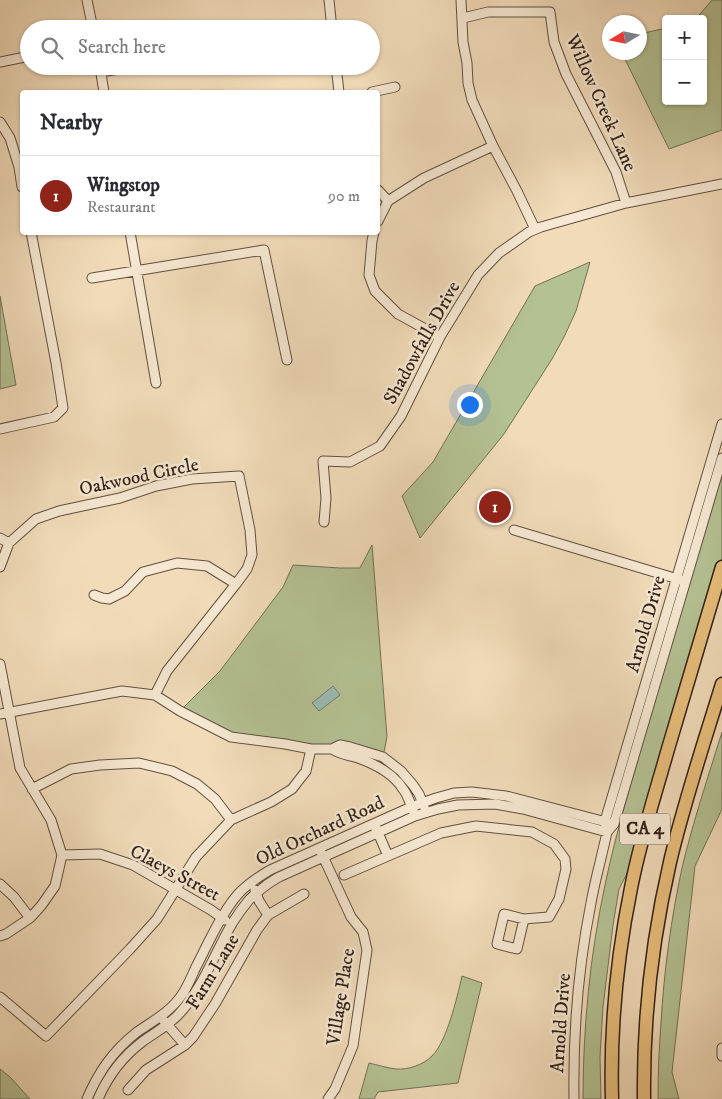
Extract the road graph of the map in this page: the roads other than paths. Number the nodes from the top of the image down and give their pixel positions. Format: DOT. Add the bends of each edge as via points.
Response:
graph roads {
  1 [pos="87,0"];
  2 [pos="329,0"];
  3 [pos="461,0"];
  4 [pos="463,18"];
  5 [pos="91,20"];
  6 [pos="331,20"];
  7 [pos="20,59"];
  8 [pos="0,62"];
  9 [pos="101,75"];
  10 [pos="337,75"];
  11 [pos="395,87"];
  12 [pos="104,90"];
  13 [pos="339,90"];
  14 [pos="380,90"];
  15 [pos="0,122"];
  16 [pos="493,146"];
  17 [pos="20,175"];
  18 [pos="722,184"];
  19 [pos="380,192"];
  20 [pos="388,201"];
  21 [pos="626,203"];
  22 [pos="380,217"];
  23 [pos="535,229"];
  24 [pos="32,235"];
  25 [pos="130,235"];
  26 [pos="373,235"];
  27 [pos="136,271"];
  28 [pos="92,278"];
  29 [pos="440,337"];
  30 [pos="286,360"];
  31 [pos="156,383"];
  32 [pos="722,424"];
  33 [pos="0,429"];
  34 [pos="722,458"];
  35 [pos="324,522"];
  36 [pos="514,530"];
  37 [pos="0,538"];
  38 [pos="9,543"];
  39 [pos="0,567"];
  40 [pos="722,567"];
  41 [pos="681,580"];
  42 [pos="236,584"];
  43 [pos="94,595"];
  44 [pos="0,664"];
  45 [pos="722,684"];
  46 [pos="155,695"];
  47 [pos="5,713"];
  48 [pos="311,749"];
  49 [pos="332,749"];
  50 [pos="32,789"];
  51 [pos="423,802"];
  52 [pos="411,806"];
  53 [pos="426,812"];
  54 [pos="415,816"];
  55 [pos="230,820"];
  56 [pos="374,823"];
  57 [pos="609,823"];
  58 [pos="607,832"];
  59 [pos="378,833"];
  60 [pos="319,848"];
  61 [pos="62,855"];
  62 [pos="388,856"];
  63 [pos="323,857"];
  64 [pos="344,875"];
  65 [pos="254,880"];
  66 [pos="0,884"];
  67 [pos="176,890"];
  68 [pos="256,894"];
  69 [pos="304,894"];
  70 [pos="268,915"];
  71 [pos="30,918"];
  72 [pos="222,918"];
  73 [pos="524,919"];
  74 [pos="0,936"];
  75 [pos="225,936"];
  76 [pos="0,997"];
  77 [pos="160,1017"];
  78 [pos="167,1025"];
  79 [pos="185,1045"];
  80 [pos="722,1048"];
  81 [pos="722,1056"];
  82 [pos="128,1090"];
  83 [pos="87,1099"];
  84 [pos="98,1099"];
  85 [pos="328,1099"];
  86 [pos="574,1099"];
  87 [pos="612,1099"];
  88 [pos="644,1099"];
  1 -- 5 [label="street"];
  2 -- 6 [label="street"];
  3 -- 4 [label="street"];
  4 -- 16 [label="street" via="468,83 472,100"];
  4 -- 21 [label="street, Willow Creek Lane" via="488,12 550,12 554,42 566,74 616,172"];
  7 -- 8 [label="street"];
  9 -- 12 [label="street"];
  10 -- 13 [label="street"];
  11 -- 14 [label="street"];
  15 -- 17 [label="street" via="10,138"];
  16 -- 20 [label="street" via="424,178"];
  16 -- 23 [label="street"];
  18 -- 21 [label="street, Shadowfalls Drive"];
  19 -- 20 [label="street"];
  20 -- 22 [label="street"];
  21 -- 23 [label="street, Shadowfalls Drive"];
  23 -- 29 [label="street, Shadowfalls Drive" via="499,253 478,276"];
  24 -- 33 [label="street" via="64,408 54,417"];
  25 -- 27 [label="street"];
  26 -- 29 [label="street" via="369,275 375,291 398,314"];
  27 -- 28 [label="street"];
  27 -- 30 [label="street" via="264,250"];
  27 -- 31 [label="street"];
  29 -- 35 [label="street, Shadowfalls Drive" via="401,416 380,446 350,462 323,461"];
  32 -- 41 [label="street, Arnold Drive"];
  34 -- 41 [label="street, Arnold Drive"];
  36 -- 41 [label="street"];
  37 -- 38 [label="street"];
  38 -- 39 [label="street, Oakwood Circle"];
  38 -- 42 [label="street, Oakwood Circle" via="36,519 59,511 120,498 156,486 192,479 239,476 252,555"];
  40 -- 87 [label="highway, CA 4" via="644,831 631,887 615,997"];
  41 -- 57 [label="street, Arnold Drive"];
  42 -- 43 [label="street" via="207,566 177,563 143,572 125,591 109,599"];
  42 -- 46 [label="street, Oakwood Circle" via="167,671"];
  44 -- 47 [label="street"];
  45 -- 88 [label="highway, CA 4" via="675,842 659,914 647,1007"];
  46 -- 47 [label="street" via="122,691"];
  46 -- 48 [label="street" via="231,737"];
  47 -- 50 [label="street" via="20,768"];
  48 -- 49 [label="street"];
  48 -- 55 [label="street" via="306,771 292,789"];
  49 -- 51 [label="street" via="340,745 350,746 383,758 401,771"];
  49 -- 52 [label="street" via="377,766 399,782"];
  50 -- 55 [label="street" via="71,768 139,763 172,771 196,784 215,799"];
  50 -- 61 [label="street" via="51,820"];
  51 -- 52 [label="street, Old Orchard Road"];
  51 -- 53 [label="street"];
  51 -- 57 [label="street, Old Orchard Road" via="454,794 487,793"];
  52 -- 54 [label="street"];
  52 -- 56 [label="street, Old Orchard Road"];
  53 -- 54 [label="street, Old Orchard Road"];
  53 -- 58 [label="street, Old Orchard Road" via="458,805 495,804 523,808"];
  54 -- 59 [label="street, Old Orchard Road"];
  55 -- 67 [label="street" via="196,856"];
  56 -- 59 [label="street"];
  56 -- 60 [label="street, Old Orchard Road"];
  57 -- 58 [label="street, Arnold Drive"];
  58 -- 86 [label="street, Arnold Drive" via="582,954 575,1030"];
  59 -- 62 [label="street"];
  59 -- 63 [label="street, Old Orchard Road"];
  60 -- 63 [label="street, Village Place"];
  60 -- 65 [label="street, Old Orchard Road"];
  61 -- 67 [label="street, Claeys Street" via="100,854 133,865"];
  61 -- 71 [label="street" via="55,886"];
  62 -- 64 [label="street"];
  62 -- 73 [label="street" via="441,833 476,826 532,832 554,844 565,860 566,869 559,899 549,917"];
  63 -- 68 [label="street, Old Orchard Road" via="279,877"];
  63 -- 85 [label="street, Village Place" via="351,917 364,932 367,950 353,1046"];
  65 -- 68 [label="street"];
  65 -- 72 [label="street, Old Orchard Road" via="241,891"];
  66 -- 71 [label="street"];
  67 -- 72 [label="street, Claeys Street"];
  67 -- 76 [label="street" via="136,943 46,1036"];
  68 -- 70 [label="street"];
  68 -- 75 [label="street, Old Orchard Road" via="242,908"];
  69 -- 70 [label="street, Farm Lane"];
  70 -- 79 [label="street, Farm Lane" via="215,1004"];
  71 -- 74 [label="street"];
  72 -- 75 [label="street, Claeys Street" via="226,925"];
  72 -- 77 [label="street, Old Orchard Road" via="182,995"];
  75 -- 78 [label="street, Old Orchard Road" via="194,996"];
  77 -- 78 [label="street, Farm Lane"];
  77 -- 83 [label="street, Old Orchard Road" via="115,1052 94,1082"];
  78 -- 79 [label="street, Farm Lane"];
  78 -- 84 [label="street, Old Orchard Road" via="124,1058 112,1072"];
  79 -- 82 [label="street, Farm Lane" via="146,1070"];
  80 -- 81 [label="street"];
}
